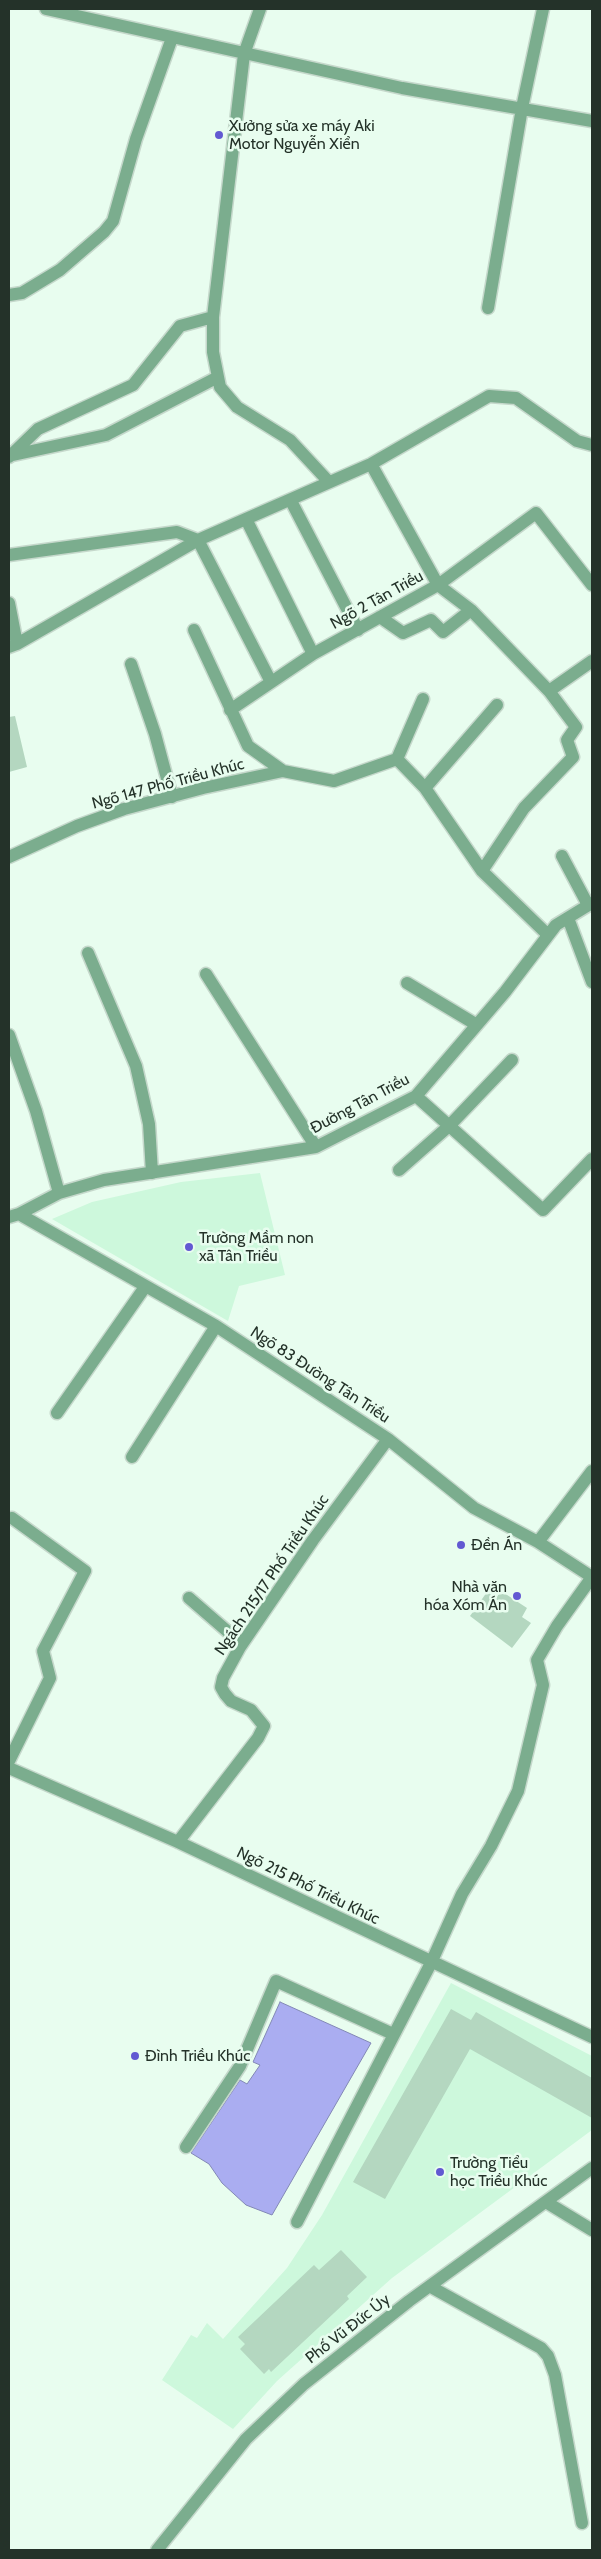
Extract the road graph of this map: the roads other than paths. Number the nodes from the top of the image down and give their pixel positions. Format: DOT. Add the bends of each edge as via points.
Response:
graph roads {
  1 [pos="46,9"];
  2 [pos="260,9"];
  3 [pos="543,9"];
  4 [pos="172,38"];
  5 [pos="244,54"];
  6 [pos="522,108"];
  7 [pos="592,121"];
  8 [pos="9,296"];
  9 [pos="488,308"];
  10 [pos="213,317"];
  11 [pos="218,377"];
  12 [pos="592,445"];
  13 [pos="11,456"];
  14 [pos="371,464"];
  15 [pos="329,482"];
  16 [pos="291,501"];
  17 [pos="246,519"];
  18 [pos="198,540"];
  19 [pos="9,554"];
  20 [pos="438,584"];
  21 [pos="592,585"];
  22 [pos="9,603"];
  23 [pos="471,610"];
  24 [pos="380,616"];
  25 [pos="194,630"];
  26 [pos="358,630"];
  27 [pos="13,645"];
  28 [pos="313,654"];
  29 [pos="592,661"];
  30 [pos="131,664"];
  31 [pos="271,682"];
  32 [pos="549,691"];
  33 [pos="423,699"];
  34 [pos="497,705"];
  35 [pos="230,710"];
  36 [pos="396,759"];
  37 [pos="283,771"];
  38 [pos="425,788"];
  39 [pos="172,797"];
  40 [pos="562,856"];
  41 [pos="9,858"];
  42 [pos="482,871"];
  43 [pos="590,904"];
  44 [pos="568,918"];
  45 [pos="548,935"];
  46 [pos="88,953"];
  47 [pos="206,974"];
  48 [pos="592,982"];
  49 [pos="407,983"];
  50 [pos="477,1025"];
  51 [pos="9,1035"];
  52 [pos="512,1060"];
  53 [pos="416,1096"];
  54 [pos="449,1126"];
  55 [pos="316,1147"];
  56 [pos="592,1159"];
  57 [pos="399,1170"];
  58 [pos="152,1173"];
  59 [pos="59,1193"];
  60 [pos="14,1215"];
  61 [pos="145,1287"];
  62 [pos="216,1326"];
  63 [pos="57,1413"];
  64 [pos="388,1440"];
  65 [pos="132,1457"];
  66 [pos="592,1470"];
  67 [pos="12,1518"];
  68 [pos="538,1542"];
  69 [pos="592,1577"];
  70 [pos="189,1598"];
  71 [pos="242,1644"];
  72 [pos="9,1761"];
  73 [pos="9,1768"];
  74 [pos="178,1842"];
  75 [pos="430,1963"];
  76 [pos="393,2034"];
  77 [pos="592,2037"];
  78 [pos="186,2147"];
  79 [pos="592,2168"];
  80 [pos="546,2202"];
  81 [pos="297,2222"];
  82 [pos="592,2230"];
  83 [pos="431,2287"];
  84 [pos="582,2524"];
  85 [pos="157,2550"];
  1 -- 4 [label="street"];
  2 -- 5 [label="street"];
  3 -- 6 [label="street"];
  4 -- 5 [label="street"];
  4 -- 8 [label="street" via="136,139 113,221 60,270 22,293"];
  5 -- 6 [label="street" via="402,88"];
  5 -- 10 [label="street"];
  6 -- 7 [label="street"];
  6 -- 9 [label="street"];
  10 -- 11 [label="street" via="213,352"];
  10 -- 13 [label="street" via="180,326 133,385 38,430"];
  11 -- 13 [label="street" via="106,435"];
  11 -- 15 [label="street" via="220,388 237,407 290,440"];
  12 -- 14 [label="street" via="578,441 516,398 489,396"];
  14 -- 15 [label="street"];
  14 -- 20 [label="street"];
  15 -- 16 [label="street"];
  16 -- 17 [label="street"];
  16 -- 26 [label="street"];
  17 -- 18 [label="street"];
  17 -- 28 [label="street"];
  18 -- 19 [label="street" via="177,532"];
  18 -- 27 [label="street"];
  18 -- 31 [label="street"];
  20 -- 21 [label="street, Ngõ 2 Tân Triều" via="536,513"];
  20 -- 23 [label="street"];
  20 -- 24 [label="street, Ngõ 2 Tân Triều"];
  22 -- 27 [label="street"];
  23 -- 24 [label="street" via="443,632 431,620 403,634"];
  23 -- 32 [label="street"];
  24 -- 26 [label="street, Ngõ 2 Tân Triều"];
  25 -- 35 [label="street"];
  26 -- 28 [label="street, Ngõ 2 Tân Triều"];
  28 -- 31 [label="street, Ngõ 2 Tân Triều"];
  29 -- 32 [label="street"];
  30 -- 39 [label="street"];
  31 -- 35 [label="street, Ngõ 2 Tân Triều"];
  32 -- 42 [label="street" via="576,727 567,740 573,757 524,808"];
  33 -- 36 [label="street"];
  34 -- 38 [label="street"];
  35 -- 37 [label="street" via="248,746"];
  36 -- 37 [label="street" via="334,781"];
  36 -- 38 [label="street"];
  37 -- 39 [label="street, Ngõ 147 Phố Triều Khúc"];
  38 -- 42 [label="street"];
  39 -- 41 [label="street, Ngõ 147 Phố Triều Khúc" via="124,809 77,826"];
  40 -- 43 [label="street"];
  42 -- 45 [label="street"];
  43 -- 44 [label="street, Đường Tân Triều"];
  44 -- 45 [label="street, Đường Tân Triều"];
  44 -- 48 [label="street"];
  45 -- 50 [label="street, Đường Tân Triều"];
  46 -- 58 [label="street" via="136,1066 149,1124"];
  47 -- 55 [label="street"];
  49 -- 50 [label="street"];
  50 -- 53 [label="street, Đường Tân Triều"];
  51 -- 59 [label="street" via="36,1111"];
  52 -- 54 [label="street"];
  53 -- 54 [label="street"];
  53 -- 55 [label="street, Đường Tân Triều"];
  54 -- 56 [label="street" via="543,1210"];
  54 -- 57 [label="street"];
  55 -- 58 [label="street, Đường Tân Triều"];
  58 -- 59 [label="street, Đường Tân Triều" via="104,1180"];
  59 -- 60 [label="street, Đường Tân Triều"];
  60 -- 61 [label="street, Ngõ 83 Đường Tân Triều"];
  61 -- 62 [label="street, Ngõ 83 Đường Tân Triều"];
  61 -- 63 [label="street"];
  62 -- 64 [label="street, Ngõ 83 Đường Tân Triều"];
  62 -- 65 [label="street"];
  64 -- 68 [label="street, Ngõ 83 Đường Tân Triều" via="474,1508"];
  64 -- 71 [label="street, Ngách 215/17 Phố Triều Khúc" via="313,1540"];
  66 -- 68 [label="street"];
  67 -- 72 [label="street" via="85,1571 43,1651 50,1678"];
  68 -- 69 [label="street, Ngõ 83 Đường Tân Triều"];
  69 -- 75 [label="street" via="537,1660 543,1686 518,1791 491,1846 462,1894"];
  70 -- 71 [label="street"];
  71 -- 74 [label="street, Ngách 215/17 Phố Triều Khúc" via="223,1678 221,1688 232,1701 251,1710 264,1726"];
  73 -- 74 [label="street, Ngõ 215 Phố Triều Khúc"];
  74 -- 75 [label="street, Ngõ 215 Phố Triều Khúc"];
  75 -- 76 [label="street"];
  75 -- 77 [label="street, Ngõ 215 Phố Triều Khúc"];
  76 -- 78 [label="street" via="276,1982 240,2066"];
  76 -- 81 [label="street"];
  79 -- 80 [label="street, Phố Vũ Đức Úy"];
  80 -- 82 [label="street"];
  80 -- 83 [label="street, Phố Vũ Đức Úy"];
  83 -- 84 [label="street" via="541,2348 548,2356 555,2374"];
  83 -- 85 [label="street, Phố Vũ Đức Úy" via="304,2384 246,2439"];
}
